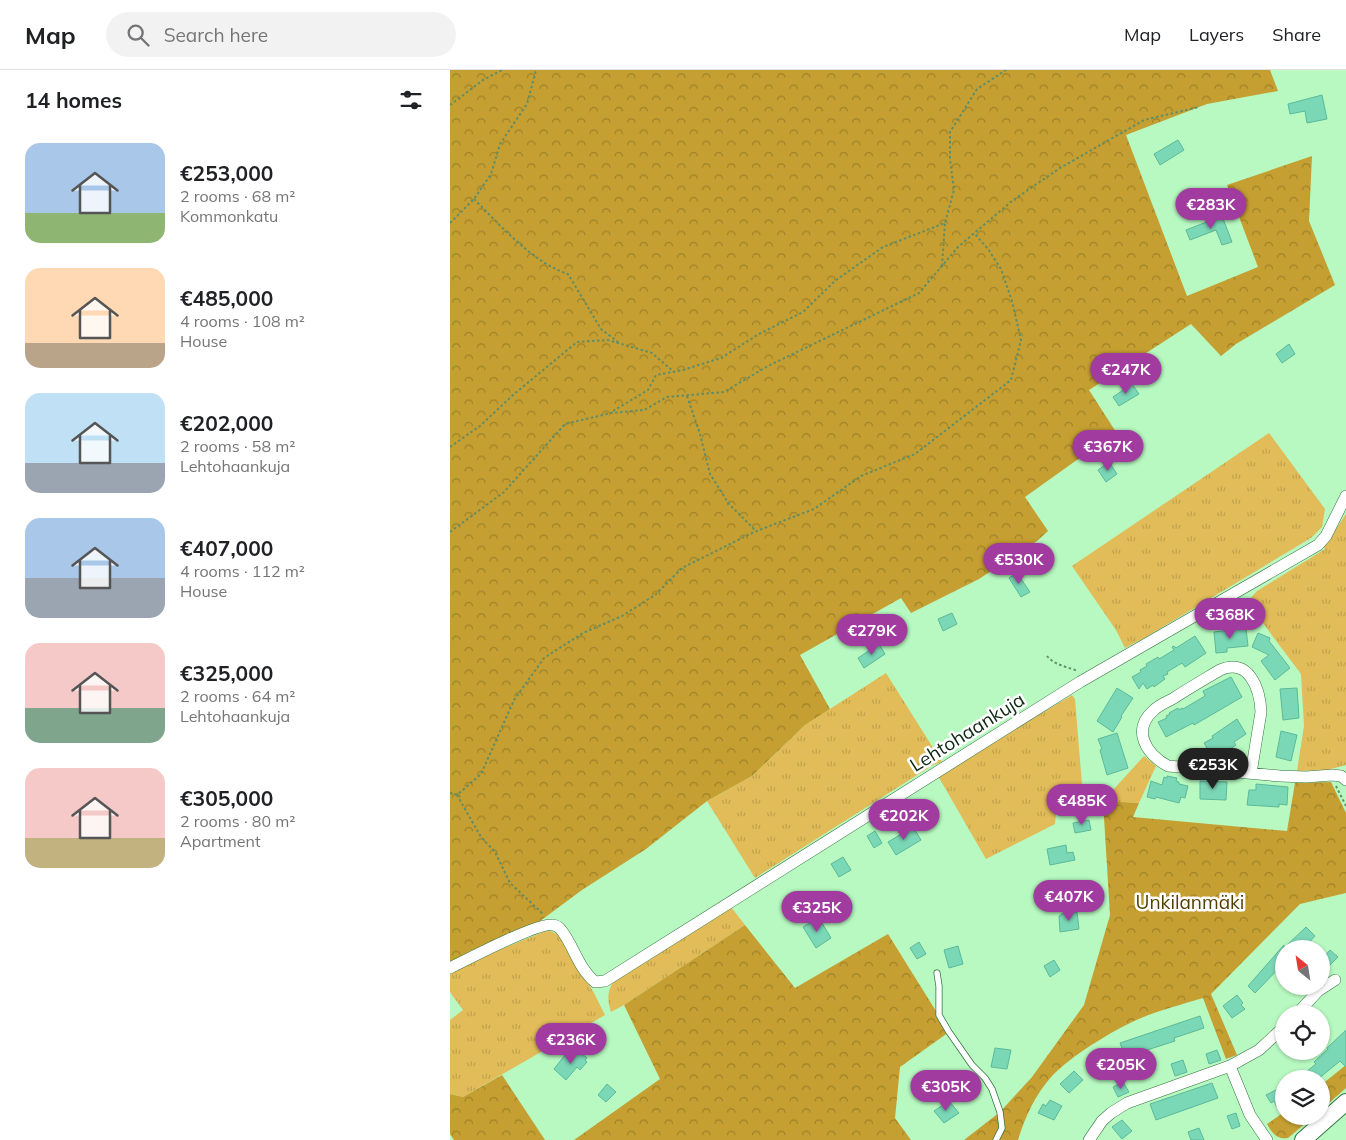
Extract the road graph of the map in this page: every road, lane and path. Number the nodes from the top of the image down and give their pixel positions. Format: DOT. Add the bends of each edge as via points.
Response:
graph roads {
  1 [pos="502,70"];
  2 [pos="536,70"];
  3 [pos="1006,70"];
  4 [pos="450,106"];
  5 [pos="1199,107"];
  6 [pos="474,199"];
  7 [pos="450,223"];
  8 [pos="945,223"];
  9 [pos="974,233"];
  10 [pos="942,266"];
  11 [pos="621,344"];
  12 [pos="674,372"];
  13 [pos="687,396"];
  14 [pos="611,413"];
  15 [pos="450,447"];
  16 [pos="1346,496"];
  17 [pos="756,531"];
  18 [pos="450,532"];
  19 [pos="1047,656"];
  20 [pos="1088,678"];
  21 [pos="1251,773"];
  22 [pos="1332,775"];
  23 [pos="1346,780"];
  24 [pos="450,793"];
  25 [pos="457,794"];
  26 [pos="1346,806"];
  27 [pos="552,925"];
  28 [pos="450,968"];
  29 [pos="937,973"];
  30 [pos="1334,980"];
  31 [pos="1305,1005"];
  32 [pos="1275,1035"];
  33 [pos="1230,1066"];
  34 [pos="1346,1102"];
  35 [pos="996,1140"];
  36 [pos="1089,1140"];
  37 [pos="1267,1140"];
  38 [pos="1303,1140"];
  1 -- 4 [label="path" via="483,80"];
  2 -- 6 [label="path" via="527,104 500,144 491,174"];
  3 -- 8 [label="path" via="977,89 950,132 954,190"];
  5 -- 9 [label="path" via="1144,120 1044,179"];
  6 -- 7 [label="path"];
  6 -- 11 [label="path" via="512,238 555,270 568,274 601,329"];
  8 -- 10 [label="path"];
  8 -- 12 [label="path" via="883,247 836,280 803,312 758,334 721,358"];
  9 -- 10 [label="path"];
  9 -- 17 [label="path" via="1001,269 1012,301 1021,340 1011,380 915,454 861,476 814,509"];
  10 -- 13 [label="path" via="919,293 768,366 724,392"];
  11 -- 12 [label="path" via="652,353"];
  11 -- 15 [label="path" via="608,340 577,342 480,426"];
  12 -- 14 [label="path" via="656,375 648,390"];
  13 -- 14 [label="path" via="668,397 644,410"];
  13 -- 17 [label="path" via="710,474 729,504"];
  14 -- 18 [label="path" via="565,424 504,492"];
  16 -- 20 [label="street, Lehtohaankuja" via="1318,545"];
  17 -- 25 [label="path" via="682,568 655,596 622,616 583,633 544,658 514,700 481,774"];
  19 -- 20 [label="path"];
  20 -- 27 [label="street, Lehtohaankuja" via="605,981 595,982 588,976 560,929"];
  21 -- 21 [label="street" via="1177,768 1163,763 1153,757 1145,745 1146,721 1154,710 1220,670 1232,666 1243,670 1257,687 1261,712"];
  21 -- 22 [label="street"];
  22 -- 23 [label="street"];
  22 -- 26 [label="path"];
  24 -- 25 [label="path"];
  25 -- 27 [label="path" via="481,837 495,852 510,884"];
  27 -- 28 [label="street" via="543,925"];
  29 -- 35 [label="lane" via="939,1014 992,1089 1002,1128"];
  30 -- 31 [label="street"];
  32 -- 33 [label="street" via="1259,1050"];
  33 -- 36 [label="street" via="1127,1103 1102,1121"];
  33 -- 37 [label="street" via="1250,1116"];
  34 -- 38 [label="street"];
}
